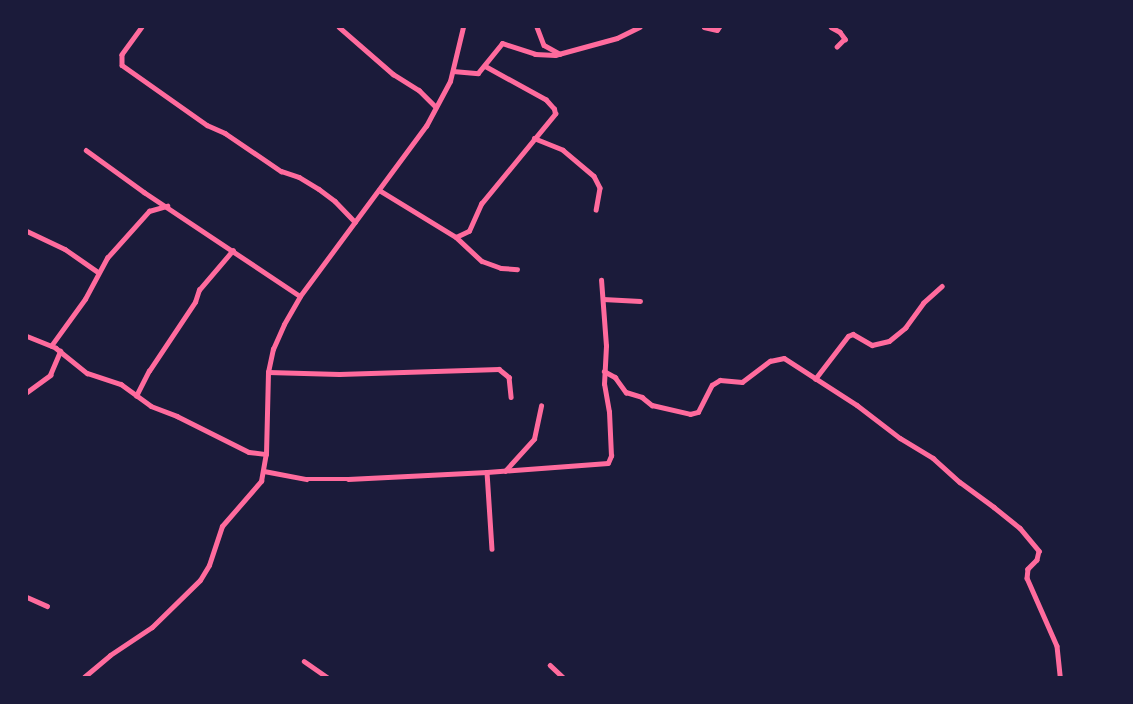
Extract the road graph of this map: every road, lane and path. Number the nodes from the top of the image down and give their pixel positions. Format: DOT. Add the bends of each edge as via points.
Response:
graph roads {
  1 [pos="142,27"];
  2 [pos="339,27"];
  3 [pos="463,27"];
  4 [pos="537,27"];
  5 [pos="640,27"];
  6 [pos="704,27"];
  7 [pos="719,27"];
  8 [pos="831,27"];
  9 [pos="837,47"];
  10 [pos="560,54"];
  11 [pos="486,67"];
  12 [pos="453,71"];
  13 [pos="436,107"];
  14 [pos="534,138"];
  15 [pos="86,150"];
  16 [pos="379,190"];
  17 [pos="167,206"];
  18 [pos="596,210"];
  19 [pos="355,222"];
  20 [pos="27,231"];
  21 [pos="456,237"];
  22 [pos="233,250"];
  23 [pos="517,269"];
  24 [pos="98,272"];
  25 [pos="601,280"];
  26 [pos="942,286"];
  27 [pos="300,296"];
  28 [pos="603,299"];
  29 [pos="640,301"];
  30 [pos="27,336"];
  31 [pos="51,346"];
  32 [pos="60,351"];
  33 [pos="604,371"];
  34 [pos="268,372"];
  35 [pos="815,379"];
  36 [pos="27,392"];
  37 [pos="136,396"];
  38 [pos="511,397"];
  39 [pos="541,406"];
  40 [pos="266,454"];
  41 [pos="264,471"];
  42 [pos="505,471"];
  43 [pos="487,472"];
  44 [pos="492,549"];
  45 [pos="27,597"];
  46 [pos="47,606"];
  47 [pos="304,661"];
  48 [pos="550,665"];
  49 [pos="84,677"];
  50 [pos="327,677"];
  51 [pos="563,677"];
  52 [pos="1060,677"];
  1 -- 19 [label="street" via="122,55 122,65 207,125 328,195"];
  2 -- 13 [label="street"];
  3 -- 12 [label="street"];
  4 -- 10 [label="street" via="544,45"];
  5 -- 10 [label="street" via="617,38"];
  6 -- 7 [label="street"];
  8 -- 9 [label="street" via="845,39"];
  10 -- 11 [label="street" via="535,54 502,44 492,53"];
  11 -- 12 [label="street" via="475,75"];
  11 -- 14 [label="street" via="551,104 553,120"];
  12 -- 13 [label="street"];
  13 -- 16 [label="street"];
  14 -- 18 [label="street" via="563,150 594,176 600,188"];
  14 -- 21 [label="street" via="482,204 469,231"];
  15 -- 17 [label="street"];
  16 -- 19 [label="street"];
  16 -- 21 [label="street"];
  17 -- 22 [label="street"];
  17 -- 24 [label="street" via="149,211"];
  19 -- 27 [label="street"];
  20 -- 24 [label="street" via="65,249"];
  21 -- 23 [label="street" via="482,261"];
  22 -- 27 [label="street"];
  22 -- 37 [label="street" via="199,290"];
  24 -- 31 [label="street" via="85,299"];
  25 -- 28 [label="street"];
  26 -- 35 [label="street" via="889,341 872,345 853,334 848,336"];
  27 -- 34 [label="street" via="273,349"];
  28 -- 29 [label="street"];
  28 -- 33 [label="street"];
  30 -- 31 [label="street"];
  31 -- 32 [label="street"];
  32 -- 36 [label="street" via="50,375"];
  32 -- 37 [label="street" via="87,373 121,384"];
  33 -- 35 [label="street" via="615,377 626,392 652,405 690,414 698,412 716,382 742,382 775,359 790,361"];
  33 -- 42 [label="street" via="611,456 608,463"];
  34 -- 38 [label="street" via="499,369 509,377"];
  34 -- 40 [label="street"];
  35 -- 52 [label="street" via="933,458 1026,534 1040,554 1028,569 1027,578 1057,646"];
  37 -- 40 [label="street" via="216,438 249,452"];
  39 -- 42 [label="street" via="534,439"];
  40 -- 41 [label="street"];
  41 -- 43 [label="street" via="306,479"];
  41 -- 49 [label="street" via="257,487 222,526 200,580 152,627"];
  42 -- 43 [label="street"];
  43 -- 44 [label="street"];
  45 -- 46 [label="street"];
  47 -- 50 [label="street"];
  48 -- 51 [label="street"];
}
